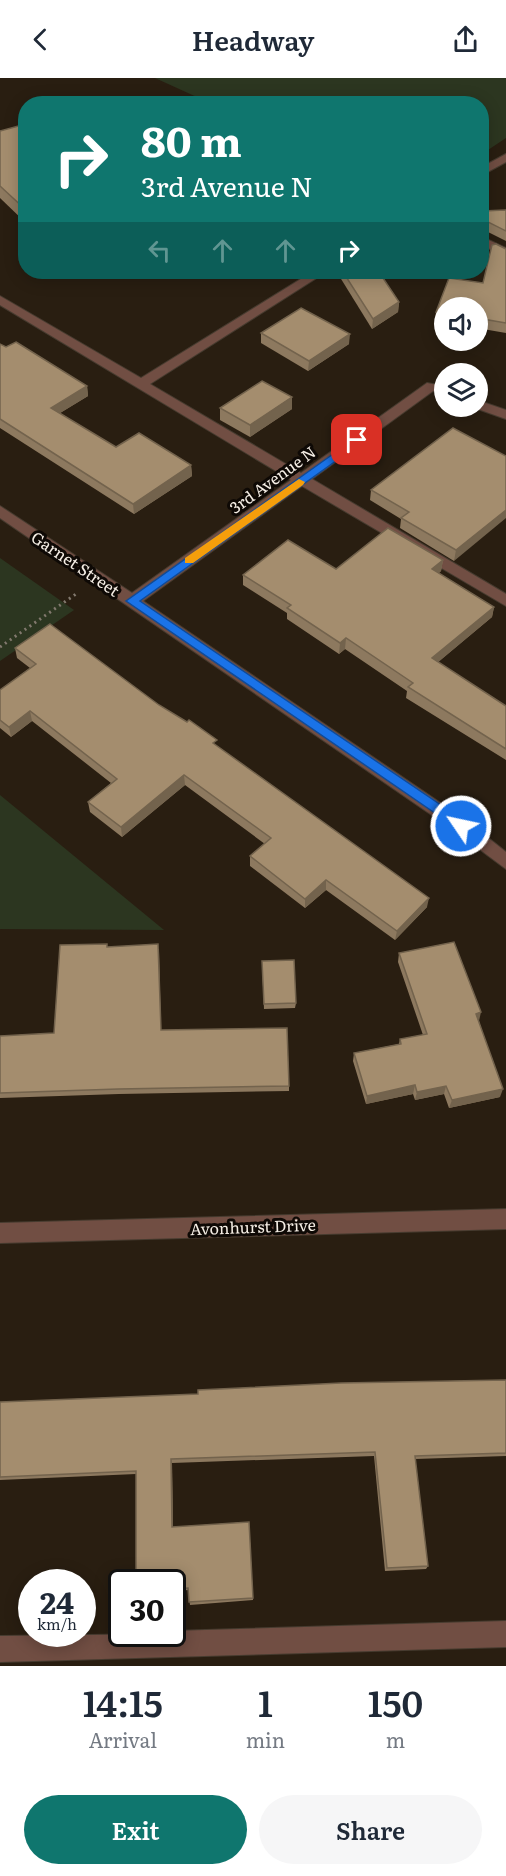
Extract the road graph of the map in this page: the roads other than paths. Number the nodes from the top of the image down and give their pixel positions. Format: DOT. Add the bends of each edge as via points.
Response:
graph roads {
  1 [pos="506,157"];
  2 [pos="489,167"];
  3 [pos="489,245"];
  4 [pos="506,253"];
  5 [pos="309,279"];
  6 [pos="0,300"];
  7 [pos="140,384"];
  8 [pos="434,391"];
  9 [pos="488,408"];
  10 [pos="506,415"];
  11 [pos="301,481"];
  12 [pos="0,511"];
  13 [pos="132,601"];
  14 [pos="506,601"];
  15 [pos="506,862"];
  16 [pos="506,1219"];
  17 [pos="0,1233"];
  18 [pos="506,1634"];
  19 [pos="0,1649"];
  1 -- 2 [label="street"];
  3 -- 4 [label="street"];
  5 -- 7 [label="street"];
  6 -- 7 [label="street"];
  7 -- 11 [label="street"];
  8 -- 11 [label="street, 3rd Avenue N"];
  9 -- 10 [label="street"];
  11 -- 13 [label="street, 3rd Avenue N"];
  11 -- 14 [label="street"];
  12 -- 13 [label="street, Garnet Street"];
  13 -- 15 [label="street, Garnet Street" via="461,826"];
  16 -- 17 [label="street, Avonhurst Drive"];
  18 -- 19 [label="street"];
}
